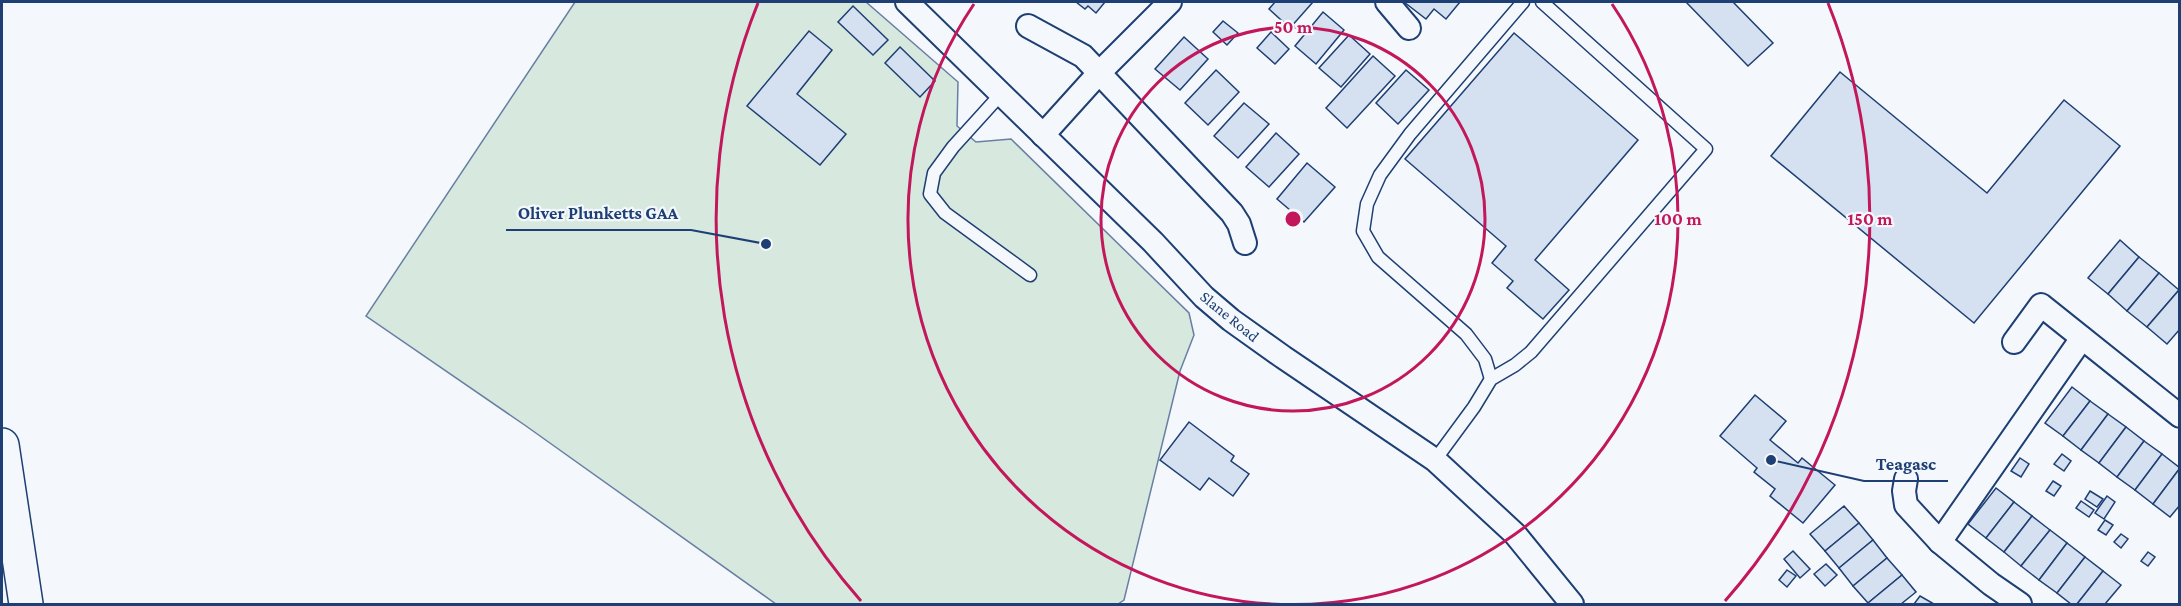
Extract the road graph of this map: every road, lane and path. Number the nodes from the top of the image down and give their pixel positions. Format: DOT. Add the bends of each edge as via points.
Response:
graph roads {
  1 [pos="907,2"];
  2 [pos="1170,2"];
  3 [pos="1387,2"];
  4 [pos="1523,2"];
  5 [pos="1542,2"];
  6 [pos="1028,26"];
  7 [pos="1409,28"];
  8 [pos="1099,73"];
  9 [pos="1001,94"];
  10 [pos="1043,135"];
  11 [pos="1245,243"];
  12 [pos="1030,275"];
  13 [pos="2082,338"];
  14 [pos="2014,342"];
  15 [pos="1491,379"];
  16 [pos="2180,416"];
  17 [pos="2,445"];
  18 [pos="1435,460"];
  19 [pos="1906,479"];
  20 [pos="1940,542"];
  21 [pos="26,604"];
  22 [pos="1572,604"];
  23 [pos="2020,604"];
  1 -- 9 [label="street, Slane Road"];
  2 -- 8 [label="street"];
  3 -- 7 [label="street"];
  4 -- 15 [label="lane" via="1380,175 1367,204 1363,231 1378,257 1466,334 1485,359"];
  5 -- 15 [label="lane" via="1706,149 1531,352"];
  6 -- 8 [label="street" via="1083,56"];
  8 -- 10 [label="street"];
  8 -- 11 [label="street" via="1232,213"];
  9 -- 10 [label="street, Slane Road"];
  9 -- 12 [label="lane" via="934,173 930,194 945,213"];
  10 -- 18 [label="street, Slane Road" via="1231,320"];
  13 -- 14 [label="street" via="2041,305"];
  13 -- 16 [label="street"];
  13 -- 20 [label="street"];
  15 -- 18 [label="lane"];
  17 -- 21 [label="main road"];
  18 -- 22 [label="street, Slane Road" via="1515,534"];
  19 -- 20 [label="street" via="1906,505"];
  20 -- 23 [label="street"];
}
